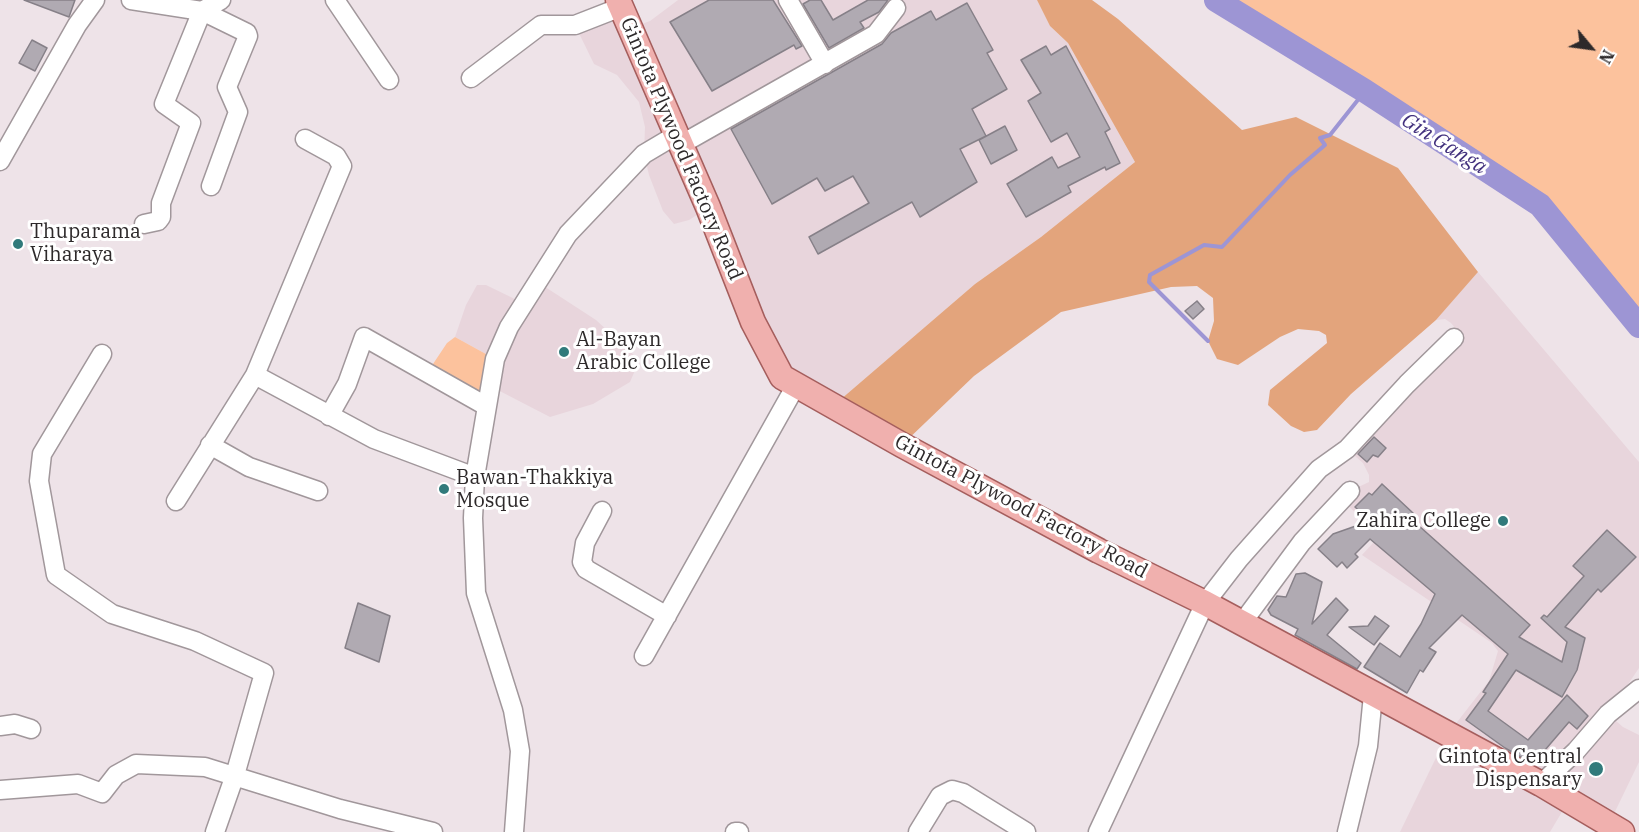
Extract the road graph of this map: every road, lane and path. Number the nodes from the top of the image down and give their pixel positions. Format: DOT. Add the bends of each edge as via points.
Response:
graph roads {
  1 [pos="95,0"];
  2 [pos="131,0"];
  3 [pos="221,0"];
  4 [pos="335,0"];
  5 [pos="788,0"];
  6 [pos="620,4"];
  7 [pos="896,8"];
  8 [pos="202,11"];
  9 [pos="825,64"];
  10 [pos="471,78"];
  11 [pos="389,80"];
  12 [pos="305,139"];
  13 [pos="678,140"];
  14 [pos="0,161"];
  15 [pos="211,186"];
  16 [pos="144,224"];
  17 [pos="1454,338"];
  18 [pos="102,354"];
  19 [pos="255,375"];
  20 [pos="795,387"];
  21 [pos="486,406"];
  22 [pos="329,416"];
  23 [pos="210,445"];
  24 [pos="475,477"];
  25 [pos="318,491"];
  26 [pos="1350,491"];
  27 [pos="176,501"];
  28 [pos="602,511"];
  29 [pos="1205,603"];
  30 [pos="668,616"];
  31 [pos="1242,623"];
  32 [pos="644,656"];
  33 [pos="1639,689"];
  34 [pos="1373,695"];
  35 [pos="0,726"];
  36 [pos="31,729"];
  37 [pos="235,776"];
  38 [pos="1541,784"];
  39 [pos="0,790"];
  40 [pos="215,832"];
  41 [pos="433,832"];
  42 [pos="514,832"];
  43 [pos="918,832"];
  44 [pos="1026,832"];
  45 [pos="1098,832"];
  46 [pos="1347,832"];
  47 [pos="1622,832"];
  1 -- 14 [label="street"];
  2 -- 8 [label="street"];
  3 -- 8 [label="street"];
  4 -- 11 [label="street"];
  5 -- 9 [label="street"];
  6 -- 10 [label="street" via="575,26 541,25"];
  6 -- 13 [label="main road, Gintota Plywood Factory Road"];
  7 -- 9 [label="street" via="876,34"];
  8 -- 15 [label="street" via="248,36 227,87 238,112"];
  8 -- 16 [label="street" via="164,104 191,123 161,202 161,217 158,222"];
  9 -- 13 [label="street"];
  12 -- 19 [label="street" via="336,156 342,166"];
  13 -- 20 [label="main road, Gintota Plywood Factory Road" via="753,322 782,377"];
  13 -- 21 [label="street" via="644,154 568,234 509,327 495,359"];
  17 -- 29 [label="street" via="1347,449 1319,469"];
  18 -- 37 [label="street" via="42,454 39,481 56,575 112,614 195,641 264,673"];
  19 -- 22 [label="street"];
  19 -- 23 [label="street"];
  20 -- 29 [label="main road, Gintota Plywood Factory Road" via="1099,551"];
  20 -- 30 [label="street"];
  21 -- 22 [label="street" via="364,337 348,384"];
  21 -- 24 [label="street"];
  22 -- 24 [label="street" via="374,439"];
  23 -- 25 [label="street" via="249,467"];
  23 -- 27 [label="street"];
  24 -- 42 [label="street" via="476,593 513,710 520,751"];
  26 -- 31 [label="street" via="1302,542"];
  28 -- 30 [label="street" via="585,543 582,562 586,569"];
  29 -- 31 [label="main road, Gintota Plywood Factory Road"];
  29 -- 45 [label="street"];
  30 -- 32 [label="street"];
  31 -- 34 [label="main road, Gintota Plywood Factory Road"];
  33 -- 38 [label="street" via="1608,714"];
  34 -- 38 [label="main road, Gintota Plywood Factory Road"];
  34 -- 46 [label="street" via="1368,746"];
  35 -- 36 [label="street" via="15,724"];
  37 -- 39 [label="street" via="205,767 136,764 116,775 102,793 78,784"];
  37 -- 40 [label="street"];
  37 -- 41 [label="street" via="340,809"];
  38 -- 47 [label="main road, Gintota Plywood Factory Road"];
  43 -- 44 [label="street" via="940,796 952,790"];
}
